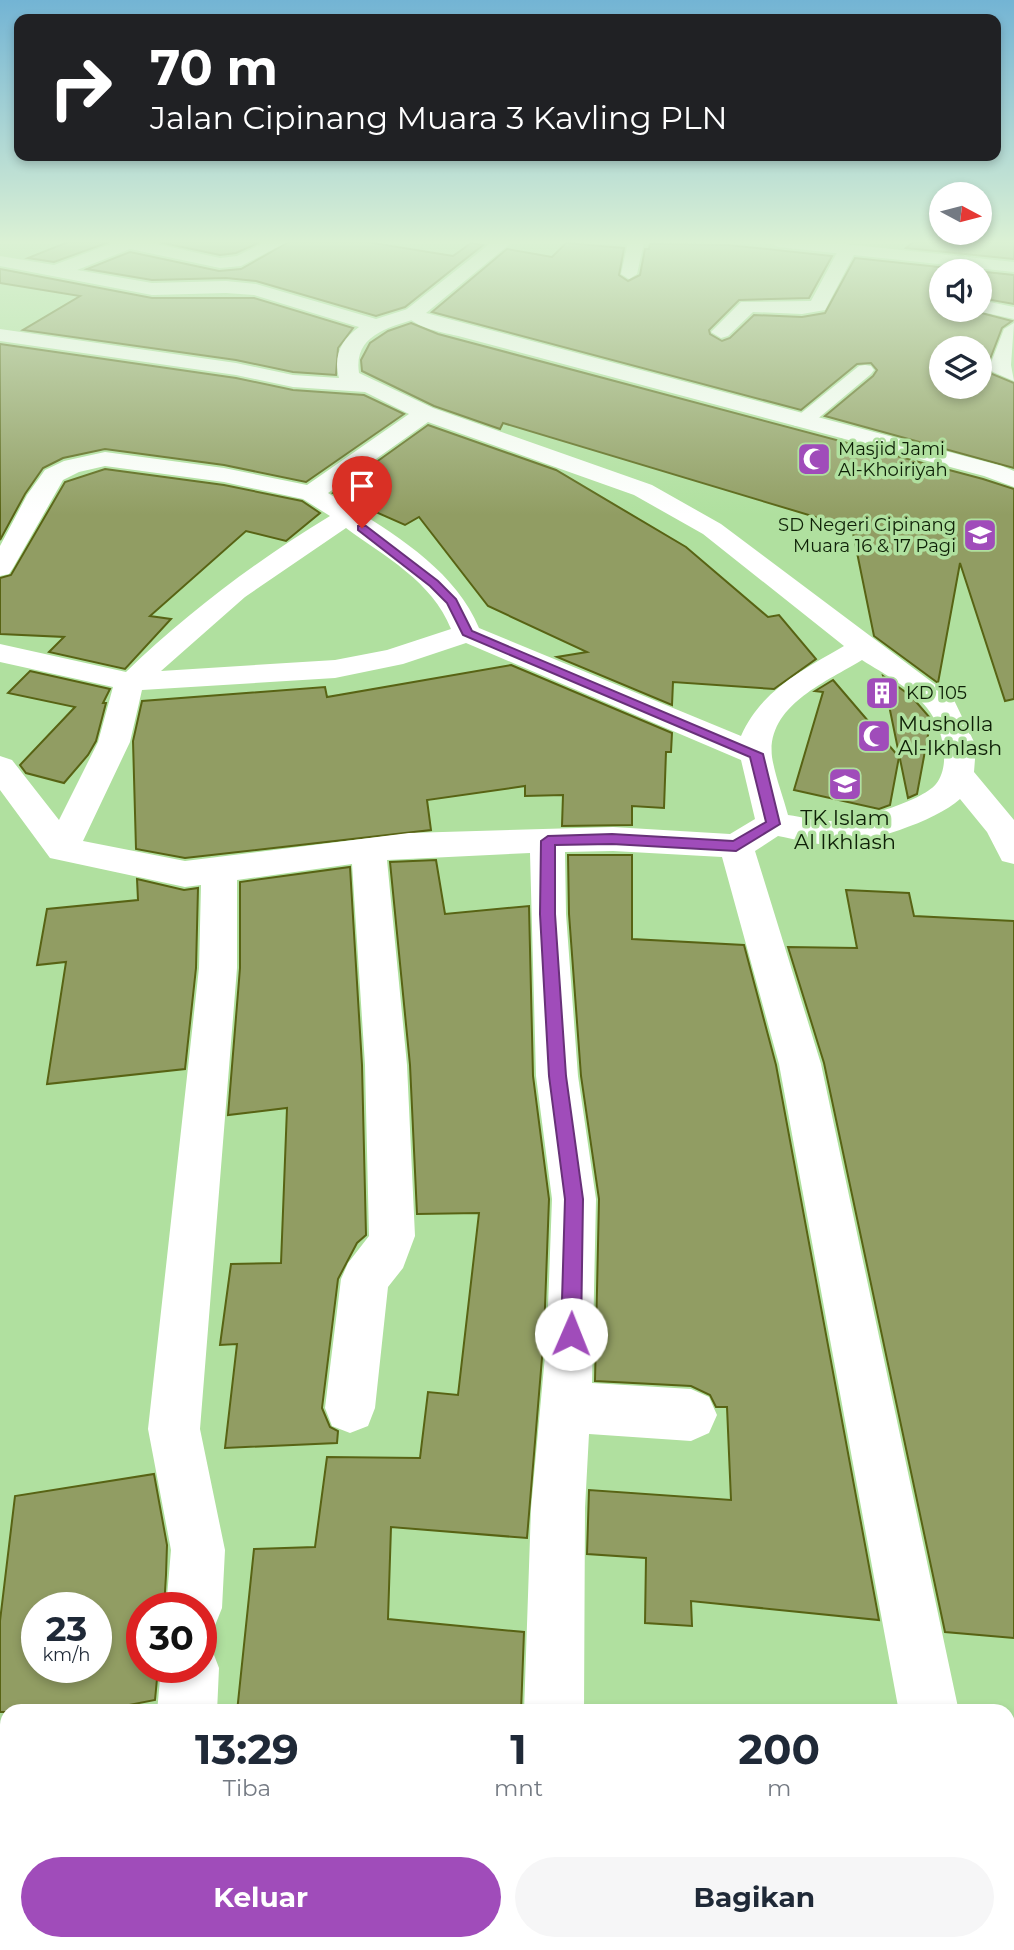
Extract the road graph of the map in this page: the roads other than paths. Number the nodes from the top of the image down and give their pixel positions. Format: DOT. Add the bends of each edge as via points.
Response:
graph roads {
  1 [pos="366,333"];
  2 [pos="466,333"];
  3 [pos="1013,333"];
  4 [pos="0,335"];
  5 [pos="865,370"];
  6 [pos="1014,375"];
  7 [pos="368,386"];
  8 [pos="425,412"];
  9 [pos="802,422"];
  10 [pos="1014,480"];
  11 [pos="311,493"];
  12 [pos="346,516"];
  13 [pos="0,568"];
  14 [pos="467,633"];
  15 [pos="863,647"];
  16 [pos="0,653"];
  17 [pos="132,681"];
  18 [pos="756,754"];
  19 [pos="0,767"];
  20 [pos="958,774"];
  21 [pos="754,835"];
  22 [pos="1010,835"];
  23 [pos="548,841"];
  24 [pos="62,849"];
  25 [pos="369,850"];
  26 [pos="219,869"];
  27 [pos="566,1407"];
  28 [pos="350,1408"];
  29 [pos="691,1415"];
  30 [pos="195,1592"];
  31 [pos="189,1683"];
  32 [pos="188,1704"];
  33 [pos="554,1704"];
  34 [pos="927,1704"];
  1 -- 7 [label="street" via="349,344 344,358 349,376"];
  2 -- 9 [label="street"];
  3 -- 6 [label="street" via="1000,368"];
  4 -- 7 [label="street" via="293,381"];
  5 -- 9 [label="lane"];
  7 -- 8 [label="street"];
  8 -- 11 [label="street"];
  8 -- 15 [label="street" via="643,490 712,529"];
  9 -- 10 [label="street"];
  11 -- 12 [label="street"];
  11 -- 13 [label="street" via="125,460 89,462 54,475"];
  12 -- 14 [label="street" via="434,584 452,602"];
  12 -- 17 [label="street" via="240,586"];
  14 -- 17 [label="street" via="393,658 335,669"];
  14 -- 18 [label="street"];
  15 -- 18 [label="street" via="768,709 757,730"];
  15 -- 20 [label="street" via="942,705 960,746"];
  16 -- 17 [label="street"];
  17 -- 24 [label="street" via="114,741"];
  18 -- 21 [label="street"];
  19 -- 24 [label="street"];
  20 -- 21 [label="street" via="947,793 925,807 866,827"];
  20 -- 22 [label="street"];
  21 -- 23 [label="street"];
  21 -- 34 [label="street"];
  23 -- 25 [label="street"];
  23 -- 27 [label="street" via="557,1076 574,1199"];
  24 -- 26 [label="street" via="185,874"];
  25 -- 26 [label="street"];
  25 -- 28 [label="street" via="386,1065 392,1236 387,1253 365,1279"];
  26 -- 30 [label="street" via="218,968 174,1429 198,1550"];
  27 -- 29 [label="street"];
  27 -- 33 [label="street" via="558,1508"];
  31 -- 32 [label="street"];
}
